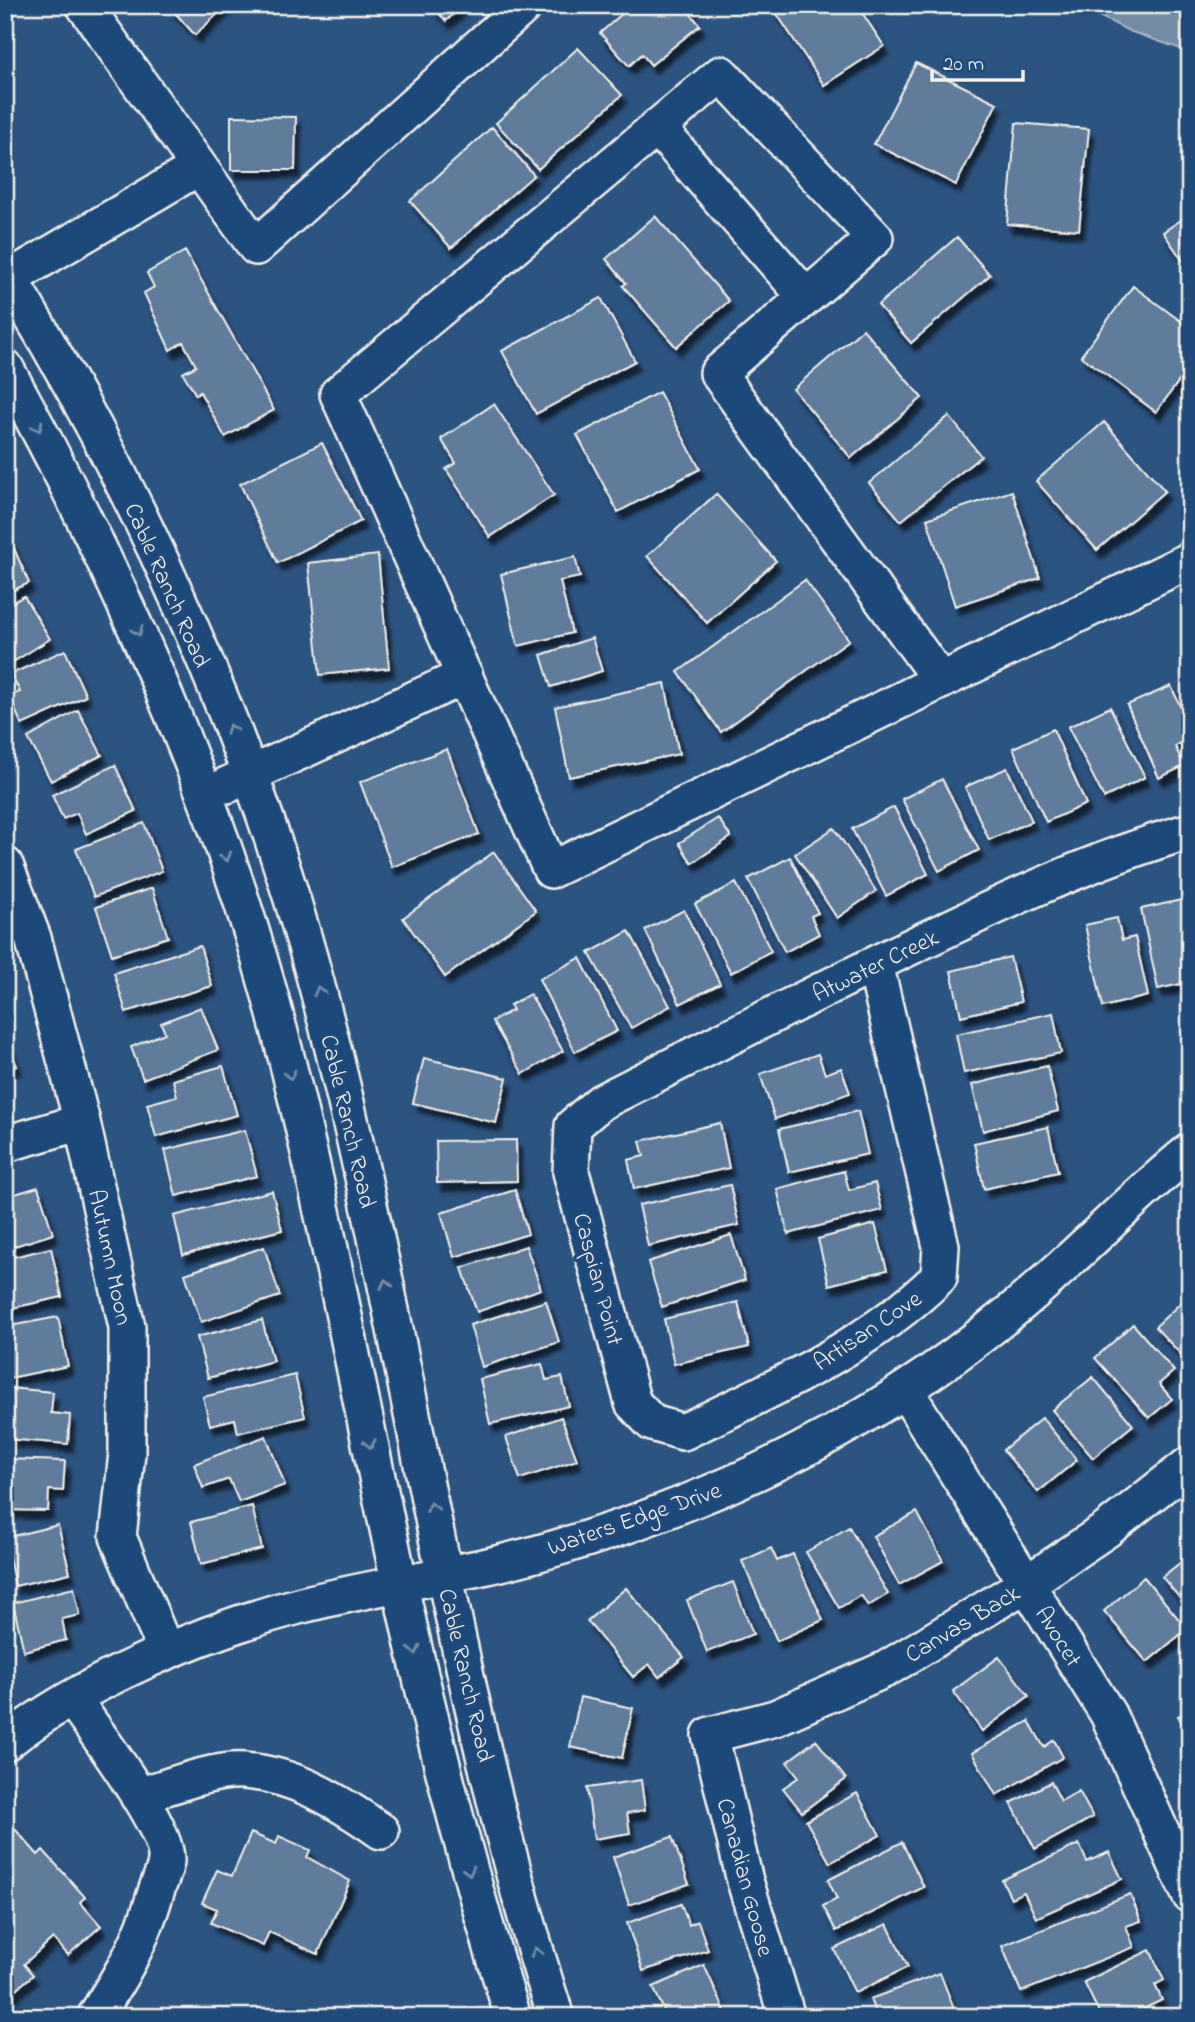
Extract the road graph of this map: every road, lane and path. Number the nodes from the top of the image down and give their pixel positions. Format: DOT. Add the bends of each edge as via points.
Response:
graph roads {
  1 [pos="84,5"];
  2 [pos="524,5"];
  3 [pos="657,127"];
  4 [pos="199,167"];
  5 [pos="7,278"];
  6 [pos="806,297"];
  7 [pos="5,367"];
  8 [pos="1190,560"];
  9 [pos="465,676"];
  10 [pos="941,681"];
  11 [pos="249,777"];
  12 [pos="204,793"];
  13 [pos="1190,831"];
  14 [pos="5,865"];
  15 [pos="875,964"];
  16 [pos="82,1122"];
  17 [pos="573,1126"];
  18 [pos="5,1144"];
  19 [pos="1190,1151"];
  20 [pos="905,1390"];
  21 [pos="652,1423"];
  22 [pos="1190,1464"];
  23 [pos="444,1574"];
  24 [pos="399,1584"];
  25 [pos="1026,1584"];
  26 [pos="166,1652"];
  27 [pos="72,1699"];
  28 [pos="710,1735"];
  29 [pos="5,1742"];
  30 [pos="138,1796"];
  31 [pos="381,1831"];
  32 [pos="1190,1895"];
  33 [pos="95,2017"];
  34 [pos="513,2017"];
  35 [pos="556,2017"];
  36 [pos="787,2017"];
  1 -- 4 [label="street"];
  2 -- 4 [label="street" via="256,247"];
  3 -- 6 [label="street"];
  3 -- 6 [label="street" via="721,74 875,238"];
  3 -- 9 [label="street" via="338,394"];
  4 -- 5 [label="street"];
  11 -- 5 [label="street, Cable Ranch Road, one-way" via="179,604 111,461 78,395"];
  6 -- 10 [label="street" via="718,373"];
  7 -- 12 [label="street, Cable Ranch Road, one-way" via="104,557 156,670"];
  8 -- 10 [label="street"];
  9 -- 10 [label="street" via="551,870"];
  9 -- 11 [label="street"];
  11 -- 12 [label="street"];
  23 -- 11 [label="street, Cable Ranch Road, one-way" via="334,1051 294,907"];
  12 -- 24 [label="street, Cable Ranch Road, one-way" via="250,927 289,1071"];
  13 -- 15 [label="street, Atwater Creek" via="1144,844 1002,902"];
  14 -- 16 [label="street, Autumn Moon" via="33,938"];
  15 -- 17 [label="street, Atwater Creek" via="601,1102"];
  15 -- 21 [label="street, Artisan Cove" via="941,1246 939,1278 912,1304 785,1384 683,1432"];
  16 -- 18 [label="street"];
  16 -- 26 [label="street, Autumn Moon" via="127,1326 127,1453 118,1537"];
  17 -- 21 [label="street, Caspian Point" via="574,1185 633,1403"];
  19 -- 20 [label="street, Waters Edge Drive" via="1016,1307"];
  20 -- 23 [label="street, Waters Edge Drive" via="792,1456 684,1504 548,1550"];
  20 -- 25 [label="street, Avocet"];
  22 -- 25 [label="street, Canvas Back" via="1106,1530"];
  23 -- 24 [label="street, Waters Edge Drive"];
  35 -- 23 [label="street, Cable Ranch Road, one-way" via="505,1838"];
  24 -- 26 [label="street, Waters Edge Drive" via="294,1607"];
  24 -- 34 [label="street, Cable Ranch Road, one-way" via="458,1827"];
  25 -- 28 [label="street, Canvas Back" via="886,1669 775,1718"];
  25 -- 32 [label="street, Avocet" via="1108,1714"];
  26 -- 27 [label="street, Waters Edge Drive"];
  27 -- 29 [label="street, Waters Edge Drive"];
  27 -- 30 [label="street"];
  28 -- 36 [label="street, Canadian Goose" via="745,1881"];
  30 -- 31 [label="street" via="242,1771 293,1781 336,1800"];
  30 -- 33 [label="street" via="157,1830 166,1859 127,1969"];
}
